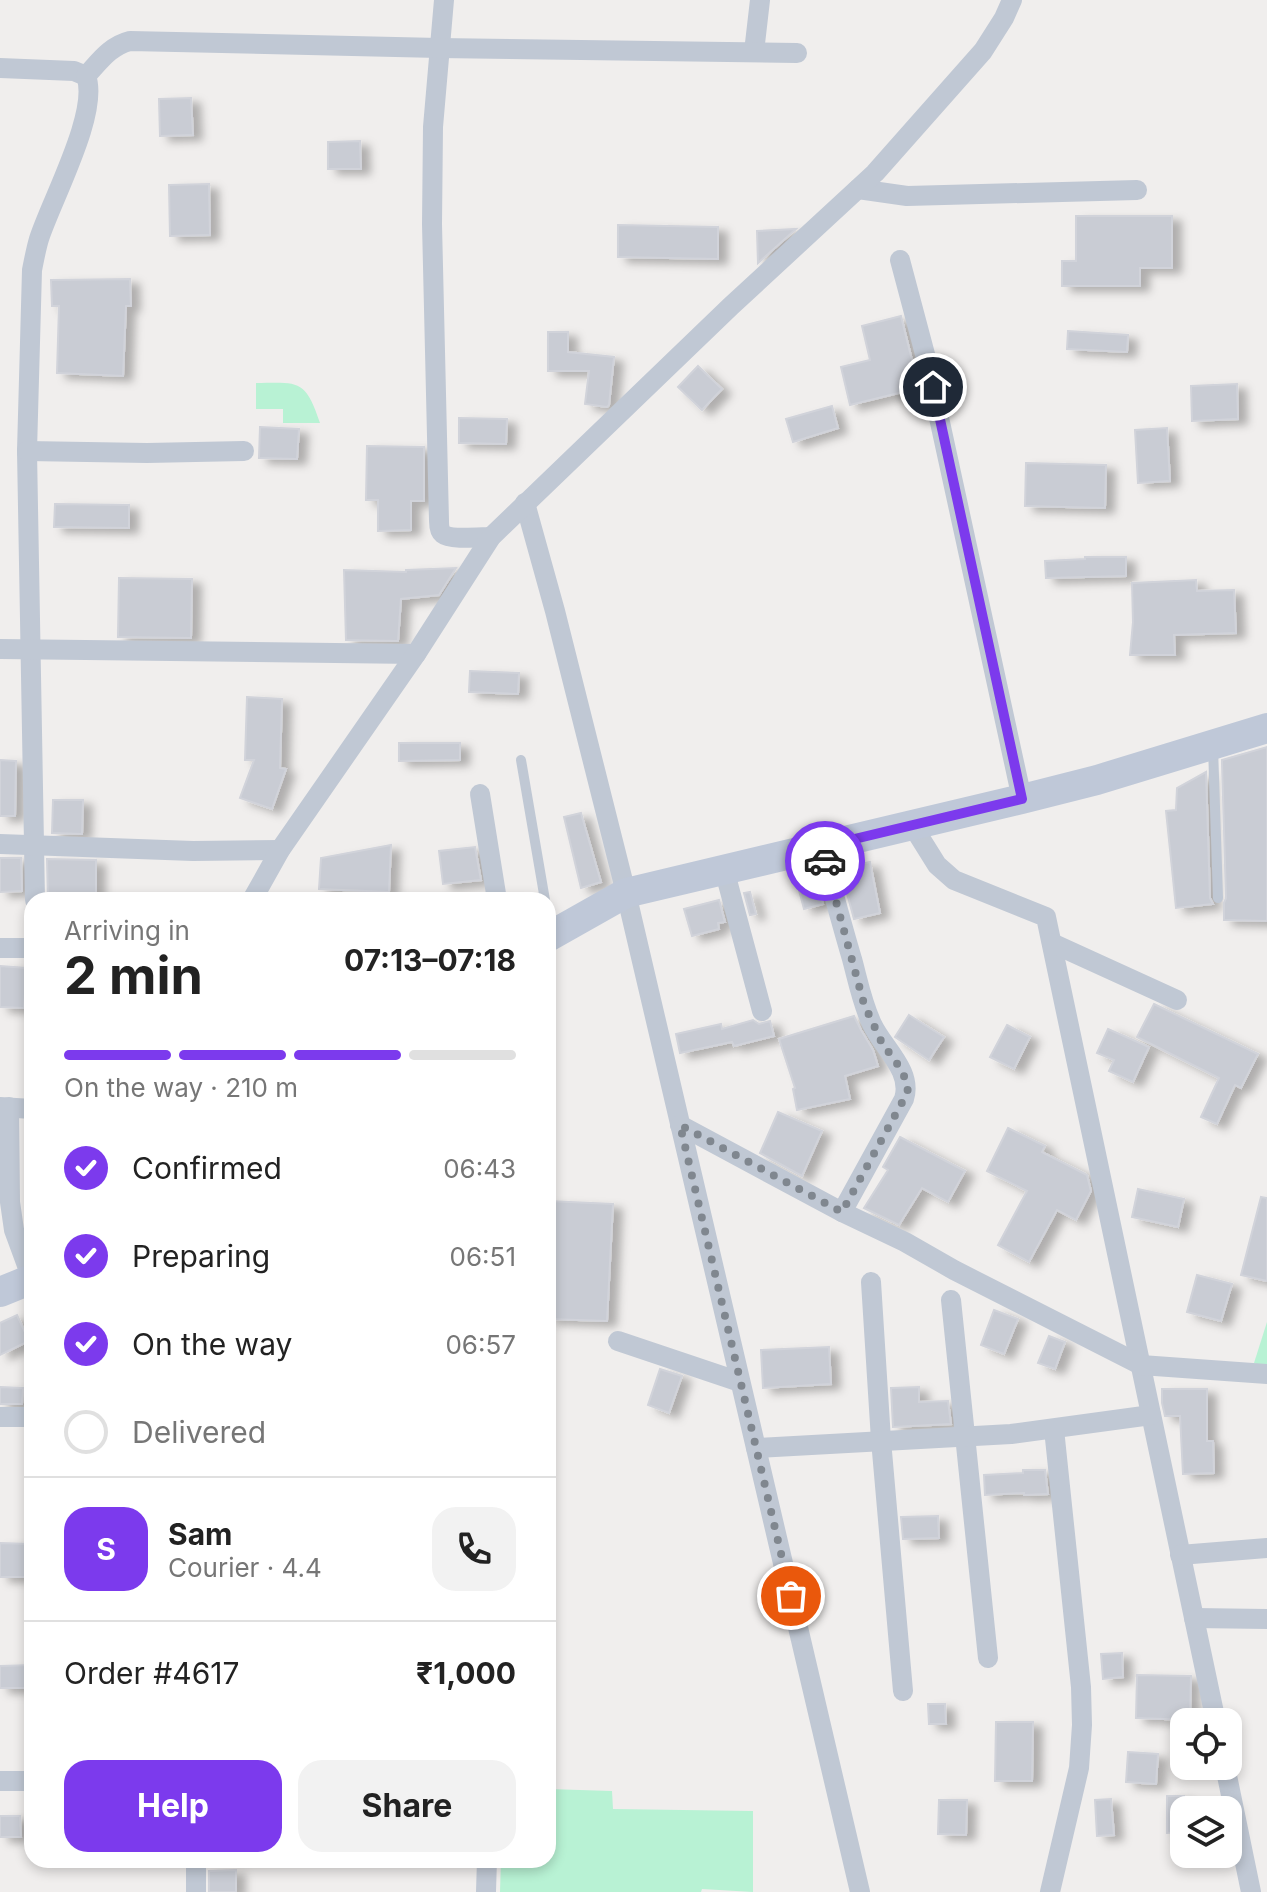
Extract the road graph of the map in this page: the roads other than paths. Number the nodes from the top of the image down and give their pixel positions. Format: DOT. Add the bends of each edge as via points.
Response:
graph roads {
  1 [pos="444,0"];
  2 [pos="760,0"];
  3 [pos="1012,0"];
  4 [pos="439,48"];
  5 [pos="754,52"];
  6 [pos="797,53"];
  7 [pos="0,68"];
  8 [pos="86,76"];
  9 [pos="858,189"];
  10 [pos="1137,190"];
  11 [pos="900,260"];
  12 [pos="27,451"];
  13 [pos="244,451"];
  14 [pos="525,503"];
  15 [pos="491,537"];
  16 [pos="0,649"];
  17 [pos="32,649"];
  18 [pos="416,654"];
  19 [pos="1267,728"];
  20 [pos="1213,745"];
  21 [pos="521,760"];
  22 [pos="480,794"];
  23 [pos="1022,799"];
  24 [pos="912,825"];
  25 [pos="0,844"];
  26 [pos="33,846"];
  27 [pos="821,847"];
  28 [pos="280,850"];
  29 [pos="724,869"];
  30 [pos="35,892"];
  31 [pos="256,892"];
  32 [pos="496,892"];
  33 [pos="544,892"];
  34 [pos="626,893"];
  35 [pos="1218,898"];
  36 [pos="556,930"];
  37 [pos="1052,943"];
  38 [pos="0,948"];
  39 [pos="24,948"];
  40 [pos="1177,1000"];
  41 [pos="762,1011"];
  42 [pos="4,1107"];
  43 [pos="24,1108"];
  44 [pos="680,1125"];
  45 [pos="842,1212"];
  46 [pos="24,1257"];
  47 [pos="24,1282"];
  48 [pos="871,1282"];
  49 [pos="0,1292"];
  50 [pos="951,1300"];
  51 [pos="618,1341"];
  52 [pos="1141,1365"];
  53 [pos="1267,1374"];
  54 [pos="740,1382"];
  55 [pos="1151,1415"];
  56 [pos="0,1417"];
  57 [pos="24,1417"];
  58 [pos="1054,1429"];
  59 [pos="966,1437"];
  60 [pos="881,1440"];
  61 [pos="756,1448"];
  62 [pos="1267,1548"];
  63 [pos="1180,1555"];
  64 [pos="1194,1618"];
  65 [pos="1267,1619"];
  66 [pos="988,1658"];
  67 [pos="903,1691"];
  68 [pos="1213,1708"];
  69 [pos="1229,1780"];
  70 [pos="0,1781"];
  71 [pos="24,1781"];
  72 [pos="196,1868"];
  73 [pos="487,1868"];
  74 [pos="1255,1878"];
  75 [pos="196,1892"];
  76 [pos="486,1892"];
  77 [pos="860,1892"];
  78 [pos="1050,1892"];
  1 -- 4 [label="street"];
  2 -- 5 [label="street"];
  3 -- 9 [label="street" via="983,51"];
  4 -- 5 [label="street"];
  4 -- 8 [label="street" via="130,41 111,49"];
  4 -- 15 [label="street" via="432,210 439,521 440,530 451,537"];
  5 -- 6 [label="street"];
  7 -- 8 [label="street"];
  8 -- 12 [label="street" via="87,116 38,240 32,270"];
  9 -- 10 [label="street" via="907,196"];
  9 -- 14 [label="street"];
  11 -- 23 [label="street"];
  12 -- 13 [label="street"];
  12 -- 17 [label="street"];
  14 -- 15 [label="street"];
  14 -- 34 [label="street"];
  15 -- 18 [label="street"];
  16 -- 17 [label="street"];
  17 -- 18 [label="street"];
  17 -- 26 [label="street"];
  18 -- 28 [label="street"];
  19 -- 20 [label="street"];
  20 -- 23 [label="street"];
  20 -- 35 [label="lane"];
  21 -- 33 [label="lane"];
  22 -- 32 [label="street"];
  23 -- 24 [label="street"];
  24 -- 27 [label="street"];
  24 -- 37 [label="street" via="937,865 954,880 1046,917"];
  25 -- 26 [label="street"];
  26 -- 28 [label="street"];
  26 -- 30 [label="street"];
  27 -- 29 [label="street"];
  27 -- 45 [label="street" via="864,1004 908,1089"];
  28 -- 31 [label="street"];
  29 -- 34 [label="street"];
  29 -- 41 [label="street"];
  34 -- 36 [label="street"];
  34 -- 44 [label="street"];
  37 -- 40 [label="street"];
  37 -- 52 [label="street"];
  38 -- 39 [label="street"];
  42 -- 43 [label="street"];
  42 -- 46 [label="street" via="10,1202"];
  44 -- 45 [label="street"];
  44 -- 54 [label="street"];
  45 -- 52 [label="street"];
  47 -- 49 [label="street"];
  48 -- 60 [label="street"];
  50 -- 59 [label="street"];
  51 -- 54 [label="street"];
  52 -- 53 [label="street"];
  52 -- 55 [label="street"];
  54 -- 61 [label="street"];
  55 -- 58 [label="street"];
  55 -- 63 [label="street"];
  56 -- 57 [label="street"];
  58 -- 59 [label="street"];
  58 -- 78 [label="street" via="1082,1725 1079,1768"];
  59 -- 60 [label="street"];
  59 -- 66 [label="street"];
  60 -- 61 [label="street"];
  60 -- 67 [label="street"];
  61 -- 77 [label="street"];
  62 -- 63 [label="street"];
  63 -- 64 [label="street"];
  64 -- 65 [label="street"];
  64 -- 68 [label="street"];
  69 -- 74 [label="street"];
  70 -- 71 [label="street"];
  72 -- 75 [label="street"];
  73 -- 76 [label="street"];
}
